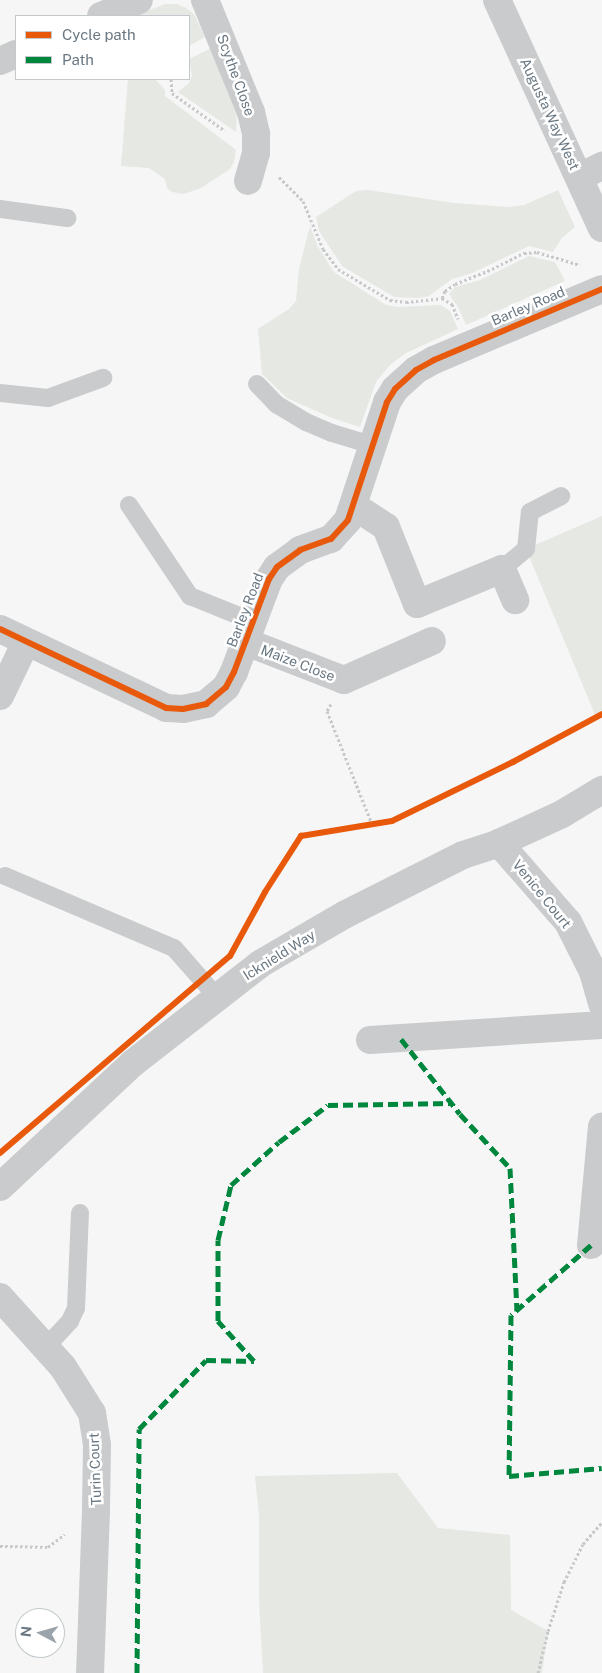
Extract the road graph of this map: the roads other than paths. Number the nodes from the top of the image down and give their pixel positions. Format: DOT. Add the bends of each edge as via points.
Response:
graph roads {
  1 [pos="139,0"];
  2 [pos="205,0"];
  3 [pos="497,0"];
  4 [pos="102,15"];
  5 [pos="15,54"];
  6 [pos="0,61"];
  7 [pos="591,172"];
  8 [pos="248,181"];
  9 [pos="0,209"];
  10 [pos="67,218"];
  11 [pos="602,228"];
  12 [pos="602,289"];
  13 [pos="103,378"];
  14 [pos="257,384"];
  15 [pos="0,392"];
  16 [pos="372,445"];
  17 [pos="561,496"];
  18 [pos="128,506"];
  19 [pos="354,506"];
  20 [pos="502,569"];
  21 [pos="515,600"];
  22 [pos="0,629"];
  23 [pos="250,632"];
  24 [pos="432,640"];
  25 [pos="26,642"];
  26 [pos="0,696"];
  27 [pos="602,790"];
  28 [pos="499,842"];
  29 [pos="5,876"];
  30 [pos="217,997"];
  31 [pos="602,1004"];
  32 [pos="602,1025"];
  33 [pos="370,1040"];
  34 [pos="602,1128"];
  35 [pos="0,1188"];
  36 [pos="80,1213"];
  37 [pos="591,1246"];
  38 [pos="0,1297"];
  39 [pos="46,1348"];
  40 [pos="90,1673"];
  1 -- 4 [label="street"];
  2 -- 8 [label="street, Scythe Close" via="251,112 256,153"];
  3 -- 7 [label="street, Augusta Way West" via="557,134"];
  5 -- 6 [label="street"];
  7 -- 11 [label="street, Augusta Way West"];
  9 -- 10 [label="lane"];
  12 -- 16 [label="street, Barley Road" via="416,370 395,389 387,402"];
  13 -- 15 [label="lane" via="48,398"];
  14 -- 16 [label="lane" via="276,404 306,422"];
  16 -- 19 [label="street, Barley Road"];
  17 -- 20 [label="lane" via="530,512 526,548"];
  18 -- 23 [label="lane" via="190,596"];
  19 -- 20 [label="street" via="386,527 417,604"];
  19 -- 23 [label="street, Barley Road" via="348,520 331,539 300,550 277,567 269,579"];
  20 -- 21 [label="street"];
  22 -- 25 [label="street, Barley Road"];
  23 -- 24 [label="street, Maize Close" via="344,680"];
  23 -- 25 [label="street, Barley Road" via="226,687 206,704 183,709 166,708 148,701"];
  25 -- 26 [label="street"];
  27 -- 28 [label="street, Icknield Way" via="562,814"];
  28 -- 30 [label="street, Icknield Way" via="463,855 346,914 260,964"];
  28 -- 31 [label="street, Venice Court" via="568,922 593,972"];
  29 -- 30 [label="lane" via="174,948"];
  30 -- 35 [label="street, Icknield Way" via="133,1063"];
  32 -- 33 [label="street"];
  34 -- 37 [label="street"];
  36 -- 39 [label="lane" via="76,1308 70,1321"];
  38 -- 39 [label="street, Turin Court"];
  39 -- 40 [label="street, Turin Court" via="63,1367 92,1413 97,1445"];
}
